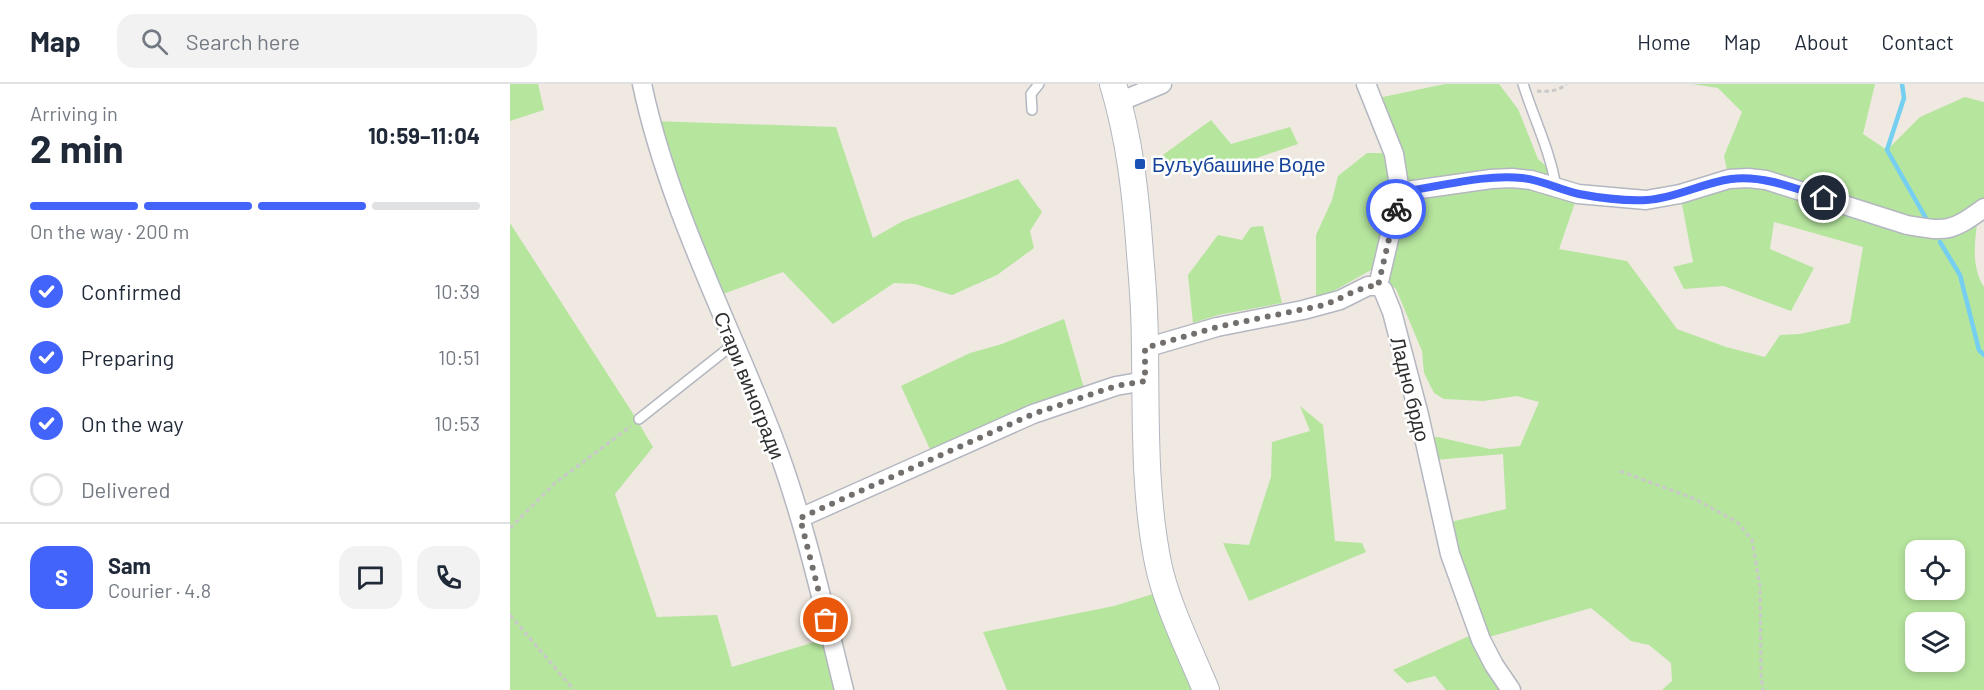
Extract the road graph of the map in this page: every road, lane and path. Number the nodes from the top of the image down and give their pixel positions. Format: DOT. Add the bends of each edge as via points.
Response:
graph roads {
  1 [pos="642,84"];
  2 [pos="1039,84"];
  3 [pos="1162,84"];
  4 [pos="1366,84"];
  5 [pos="1566,84"];
  6 [pos="1524,86"];
  7 [pos="1116,93"];
  8 [pos="1032,110"];
  9 [pos="1556,187"];
  10 [pos="1400,192"];
  11 [pos="1984,208"];
  12 [pos="1378,286"];
  13 [pos="735,342"];
  14 [pos="1145,348"];
  15 [pos="1145,381"];
  16 [pos="639,419"];
  17 [pos="1620,471"];
  18 [pos="800,518"];
  19 [pos="510,528"];
  20 [pos="510,615"];
  21 [pos="574,690"];
  22 [pos="844,690"];
  23 [pos="1206,690"];
  24 [pos="1510,690"];
  25 [pos="1763,690"];
  1 -- 13 [label="street, Стари виногради" via="664,166"];
  2 -- 8 [label="lane" via="1031,94"];
  3 -- 7 [label="street"];
  4 -- 10 [label="street" via="1394,154"];
  5 -- 6 [label="path" via="1549,91"];
  6 -- 9 [label="lane" via="1547,146"];
  7 -- 14 [label="street" via="1135,196"];
  9 -- 10 [label="street" via="1531,180 1491,178"];
  9 -- 11 [label="street" via="1578,194 1646,200 1729,179 1748,178 1766,180 1907,225 1946,230"];
  10 -- 12 [label="street"];
  12 -- 14 [label="street" via="1363,288 1324,305 1217,327"];
  12 -- 24 [label="street, Ладно брдо" via="1392,312 1450,554 1481,640"];
  13 -- 16 [label="lane"];
  13 -- 18 [label="street, Стари виногради"];
  14 -- 15 [label="street"];
  15 -- 18 [label="street" via="1116,386 1033,414"];
  15 -- 23 [label="street" via="1150,507 1158,564"];
  16 -- 19 [label="path" via="555,483"];
  17 -- 25 [label="path" via="1695,499 1737,522 1752,540 1760,587"];
  18 -- 22 [label="street, Стари виногради"];
  20 -- 21 [label="path"];
}
